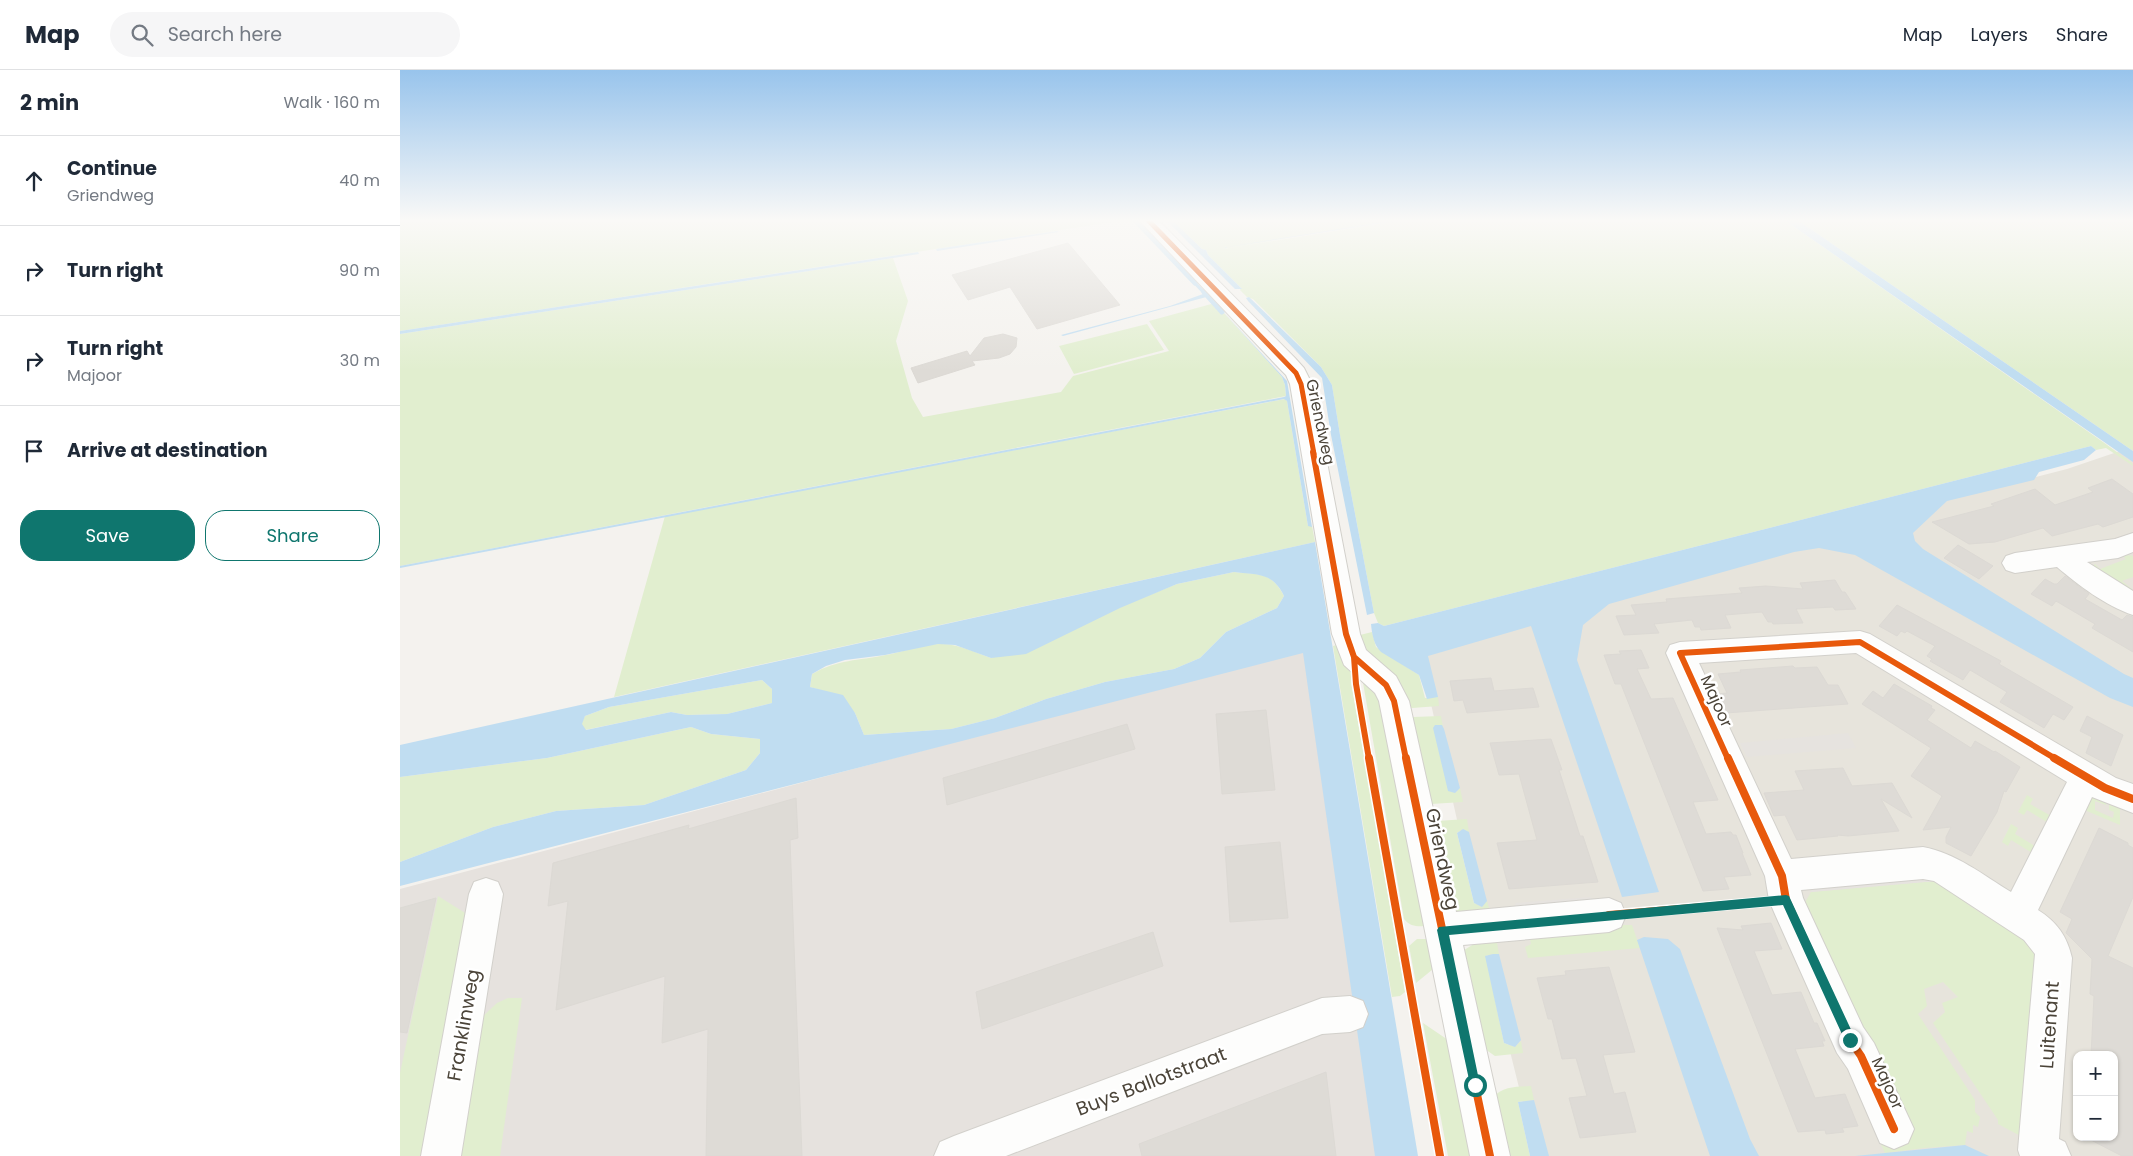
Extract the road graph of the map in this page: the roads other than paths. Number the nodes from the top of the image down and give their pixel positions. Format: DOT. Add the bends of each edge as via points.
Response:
graph roads {
  1 [pos="1196,270"];
  2 [pos="2132,544"];
  3 [pos="2062,556"];
  4 [pos="2015,563"];
  5 [pos="2133,604"];
  6 [pos="2087,777"];
  7 [pos="2133,799"];
  8 [pos="1782,876"];
  9 [pos="486,894"];
  10 [pos="1609,915"];
  11 [pos="2018,915"];
  12 [pos="1442,930"];
  13 [pos="1350,1014"];
  14 [pos="1894,1129"];
  15 [pos="2042,1154"];
  16 [pos="441,1156"];
  17 [pos="954,1156"];
  18 [pos="1490,1156"];
  1 -- 12 [label="street, Griendweg" via="1287,363 1301,384 1346,634 1353,655 1386,686 1394,701"];
  2 -- 3 [label="street"];
  3 -- 4 [label="street"];
  3 -- 5 [label="street" via="2083,574"];
  6 -- 7 [label="street, Majoor" via="2104,788"];
  6 -- 8 [label="street, Majoor" via="1860,642 1680,653"];
  6 -- 11 [label="street"];
  8 -- 11 [label="street, Luitenant" via="1934,865"];
  8 -- 14 [label="street, Majoor" via="1786,900"];
  9 -- 16 [label="street, Franklinweg"];
  10 -- 12 [label="street"];
  11 -- 15 [label="street, Luitenant" via="2042,934 2051,945 2054,958"];
  12 -- 18 [label="street, Griendweg"];
  13 -- 17 [label="street, Buys Ballotstraat" via="1322,1016"];
}
